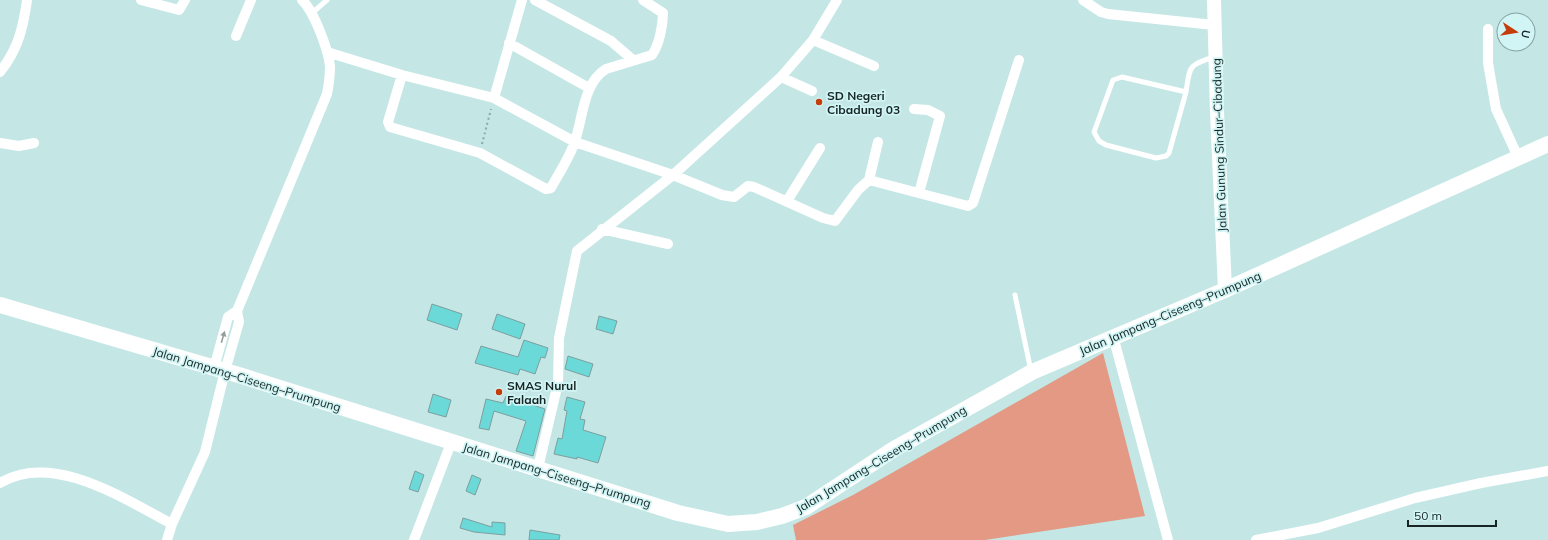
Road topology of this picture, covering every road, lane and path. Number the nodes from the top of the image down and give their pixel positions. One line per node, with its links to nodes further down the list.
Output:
1 (27, 0): 25 (street)
2 (141, 0): 3 (street)
3 (185, 0)
4 (251, 0): 17 (street)
5 (302, 0): 14 (street)
6 (320, 0): 14 (lane)
7 (327, 0): 14 (lane)
8 (522, 0): 19 (street)
9 (535, 0): 22 (street)
10 (643, 0): 22 (street)
11 (837, 0): 18 (street)
12 (1083, 0): 15 (street)
13 (1214, 0): 15 (street, Jalan Gunung Sindur–Cibadung)
14 (315, 10): 20 (street)
15 (1214, 25): 21 (street, Jalan Gunung Sindur–Cibadung)
16 (1488, 29): 40 (street)
17 (236, 36)
18 (812, 40): 24 (street); 27 (street)
19 (509, 43): 28 (street); 31 (street)
20 (327, 52): 26 (street); 51 (street)
21 (1215, 57): 30 (lane); 47 (street, Jalan Gunung Sindur–Cibadung)
22 (633, 60): 28 (street)
23 (1019, 60): 43 (street)
24 (874, 66)
25 (0, 72)
26 (402, 75): 31 (street); 39 (street)
27 (781, 77): 29 (street); 41 (street)
28 (589, 88): 34 (street)
29 (812, 91)
30 (1186, 92): 30 (lane)
31 (494, 98): 34 (street); 39 (path)
32 (914, 109): 43 (street)
33 (0, 142): 36 (street)
34 (575, 142): 39 (street); 41 (street)
35 (878, 142): 42 (street)
36 (34, 143)
37 (1548, 144): 40 (main road, Jalan Jampang–Ciseeng–Prumpung)
38 (820, 148): 44 (street)
39 (480, 153)
40 (1518, 157): 47 (main road, Jalan Jampang–Ciseeng–Prumpung)
41 (673, 174): 44 (street); 45 (street)
42 (869, 180): 43 (street); 44 (street)
43 (920, 193)
44 (787, 201)
45 (602, 229): 46 (street); 54 (street)
46 (668, 244)
47 (1225, 290): 50 (main road, Jalan Jampang–Ciseeng–Prumpung)
48 (1015, 295): 52 (lane)
49 (0, 305): 51 (main road, Jalan Jampang–Ciseeng–Prumpung)
50 (1113, 336): 52 (main road, Jalan Jampang–Ciseeng–Prumpung); 61 (street)
51 (219, 369): 53 (main road, Jalan Jampang–Ciseeng–Prumpung); 58 (street)
52 (1032, 372): 54 (main road, Jalan Jampang–Ciseeng–Prumpung)
53 (451, 443): 54 (main road, Jalan Jampang–Ciseeng–Prumpung); 60 (street)
54 (538, 468)
55 (1548, 471): 62 (street)
56 (0, 483): 57 (street); 58 (street)
57 (0, 489)
58 (172, 524): 59 (street)
59 (166, 540)
60 (414, 540)
61 (1168, 540)
62 (1256, 540)

